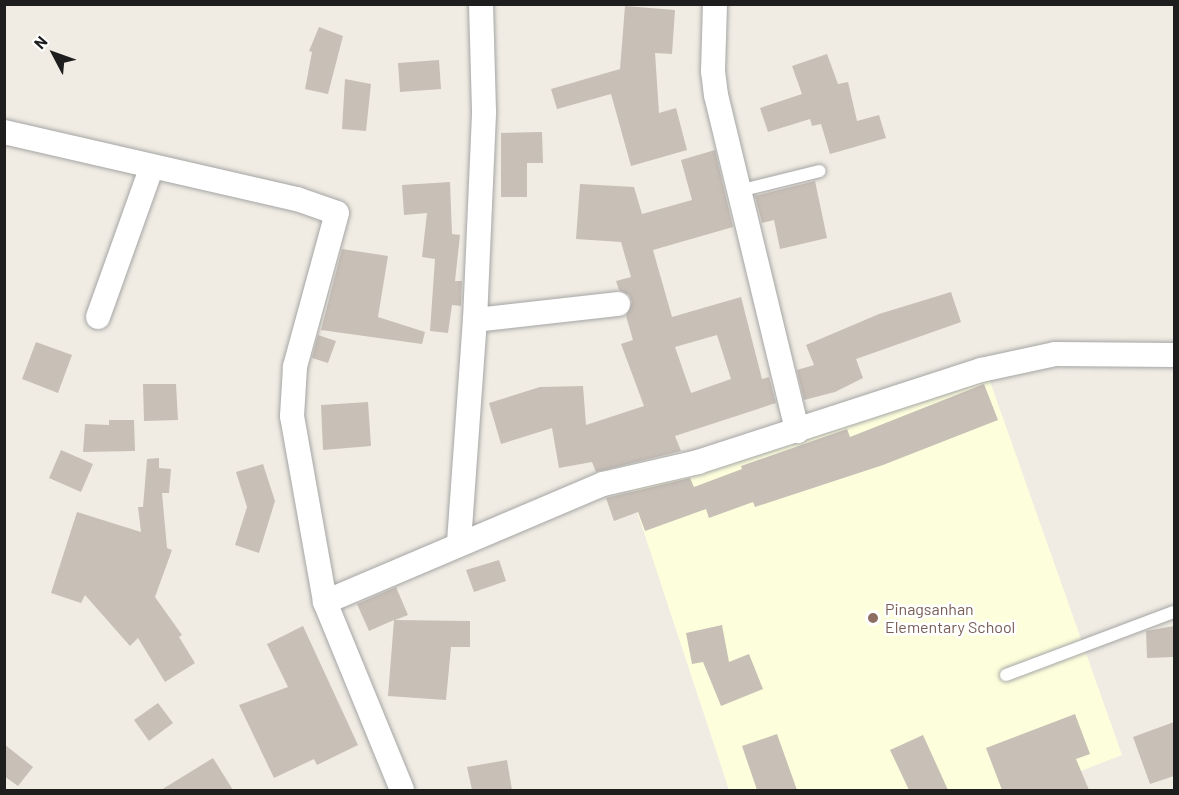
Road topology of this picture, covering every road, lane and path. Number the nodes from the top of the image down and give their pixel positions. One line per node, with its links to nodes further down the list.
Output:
1 (481, 4): 9 (street)
2 (715, 4): 6 (street)
3 (4, 132): 4 (street)
4 (152, 166): 8 (street); 13 (street)
5 (820, 171): 6 (lane)
6 (739, 191): 11 (street)
7 (618, 303): 9 (street)
8 (98, 317)
9 (475, 320): 12 (street)
10 (1174, 355): 11 (street)
11 (797, 431): 12 (street)
12 (459, 542): 13 (street)
13 (325, 602): 16 (street)
14 (1174, 612): 15 (lane)
15 (1006, 675)
16 (402, 790)

